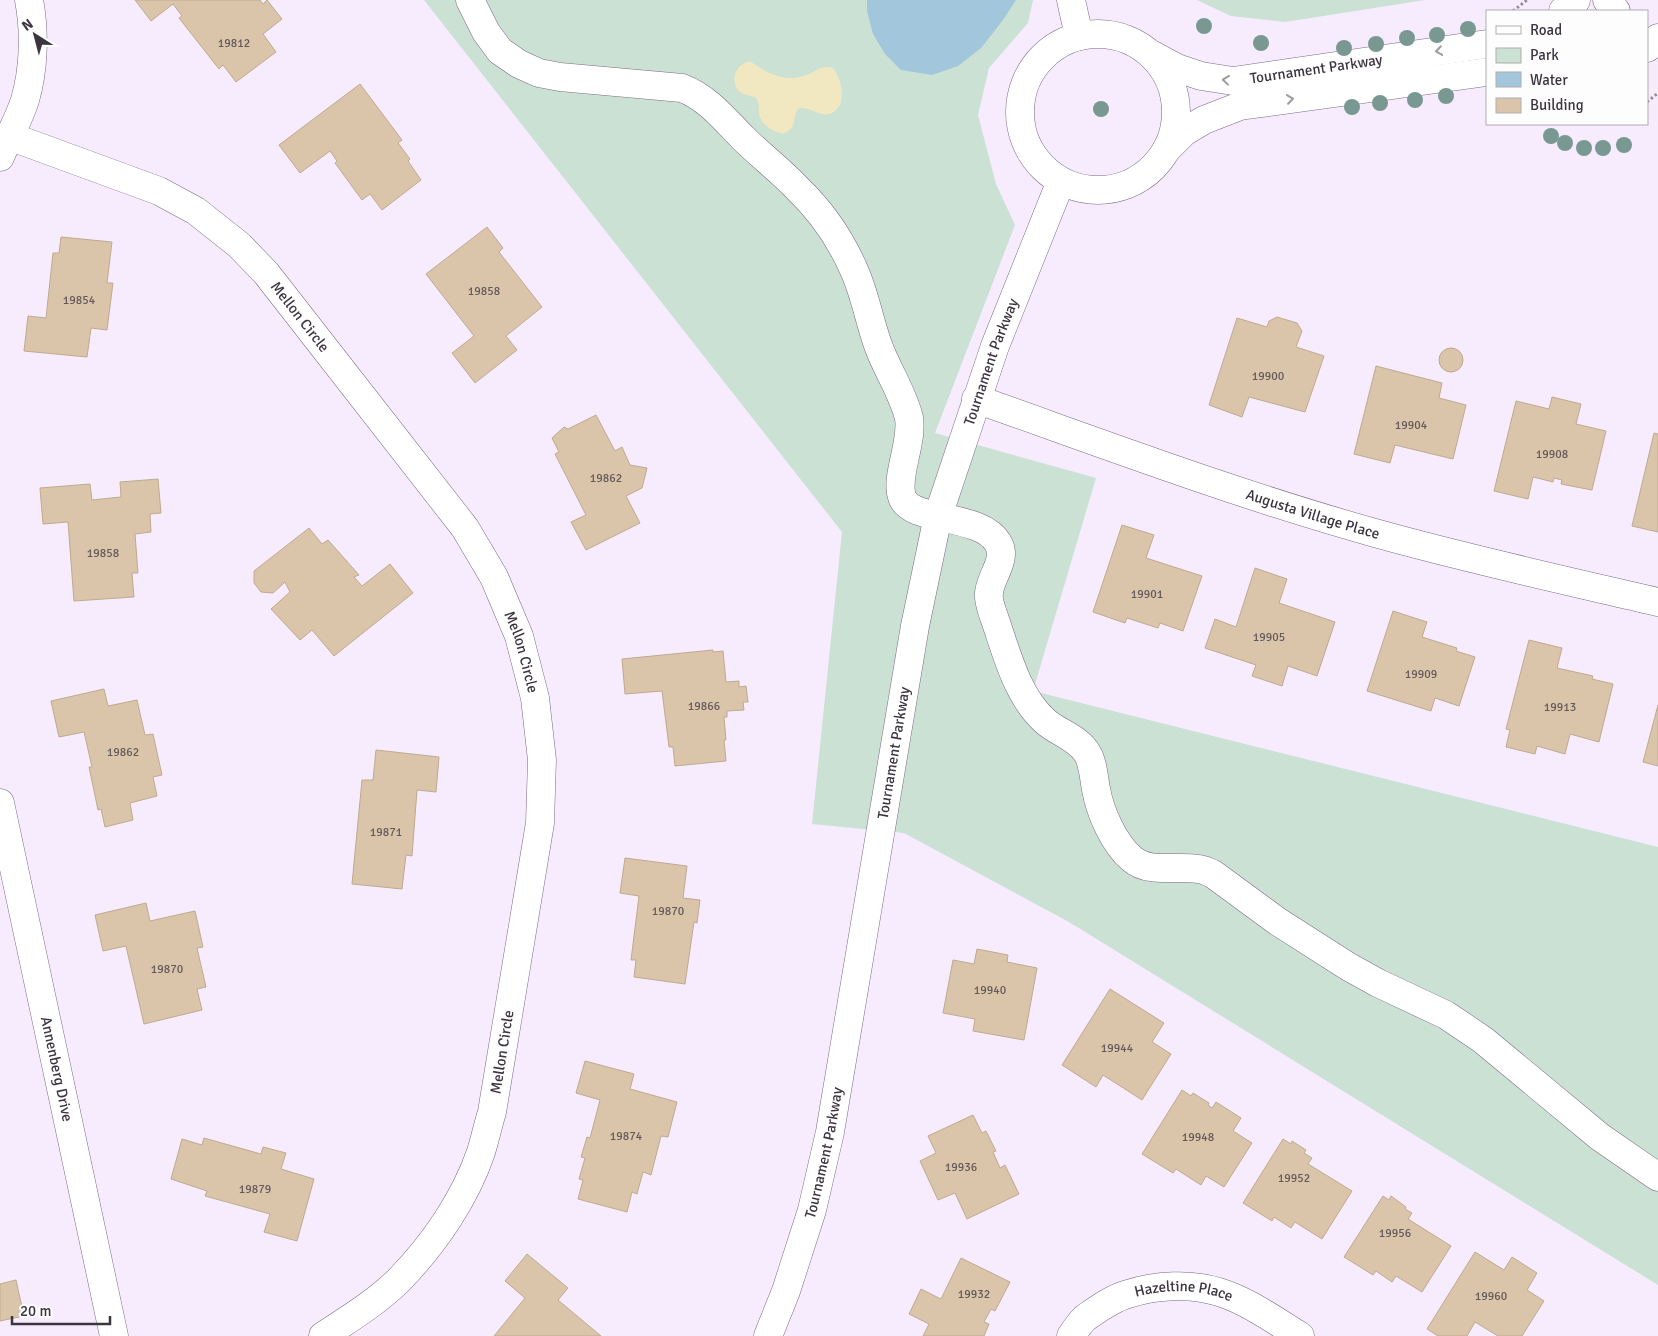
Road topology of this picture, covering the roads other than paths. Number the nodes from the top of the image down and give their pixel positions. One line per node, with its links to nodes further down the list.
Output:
1 (29, 0): 14 (street)
2 (470, 0): 18 (street)
3 (1071, 0): 8 (street)
4 (1576, 0): 6 (street)
5 (1607, 0): 7 (street)
6 (1564, 10)
7 (1615, 10)
8 (1079, 36): 12 (street, Tournament Parkway); 16 (street, Tournament Parkway)
9 (1658, 38): 11 (street)
10 (1486, 44): 12 (street, Tournament Parkway, one-way to 12)
11 (1648, 47)
12 (1150, 53): 15 (street, Tournament Parkway)
13 (1486, 72): 15 (street, Tournament Parkway, one-way to 13)
14 (4, 147): 23 (street, Mellon Circle)
15 (1167, 149): 16 (street, Tournament Parkway)
16 (1061, 181): 17 (street, Tournament Parkway)
17 (976, 399): 18 (street, Tournament Parkway); 19 (street, Augusta Village Place)
18 (938, 516): 21 (street); 24 (street, Tournament Parkway)
19 (1658, 602)
20 (0, 803): 22 (street, Annenberg Drive)
21 (1658, 1177)
22 (114, 1336)
23 (323, 1336)
24 (768, 1336)
25 (1071, 1336): 26 (street, Hazeltine Place)
26 (1300, 1336)

